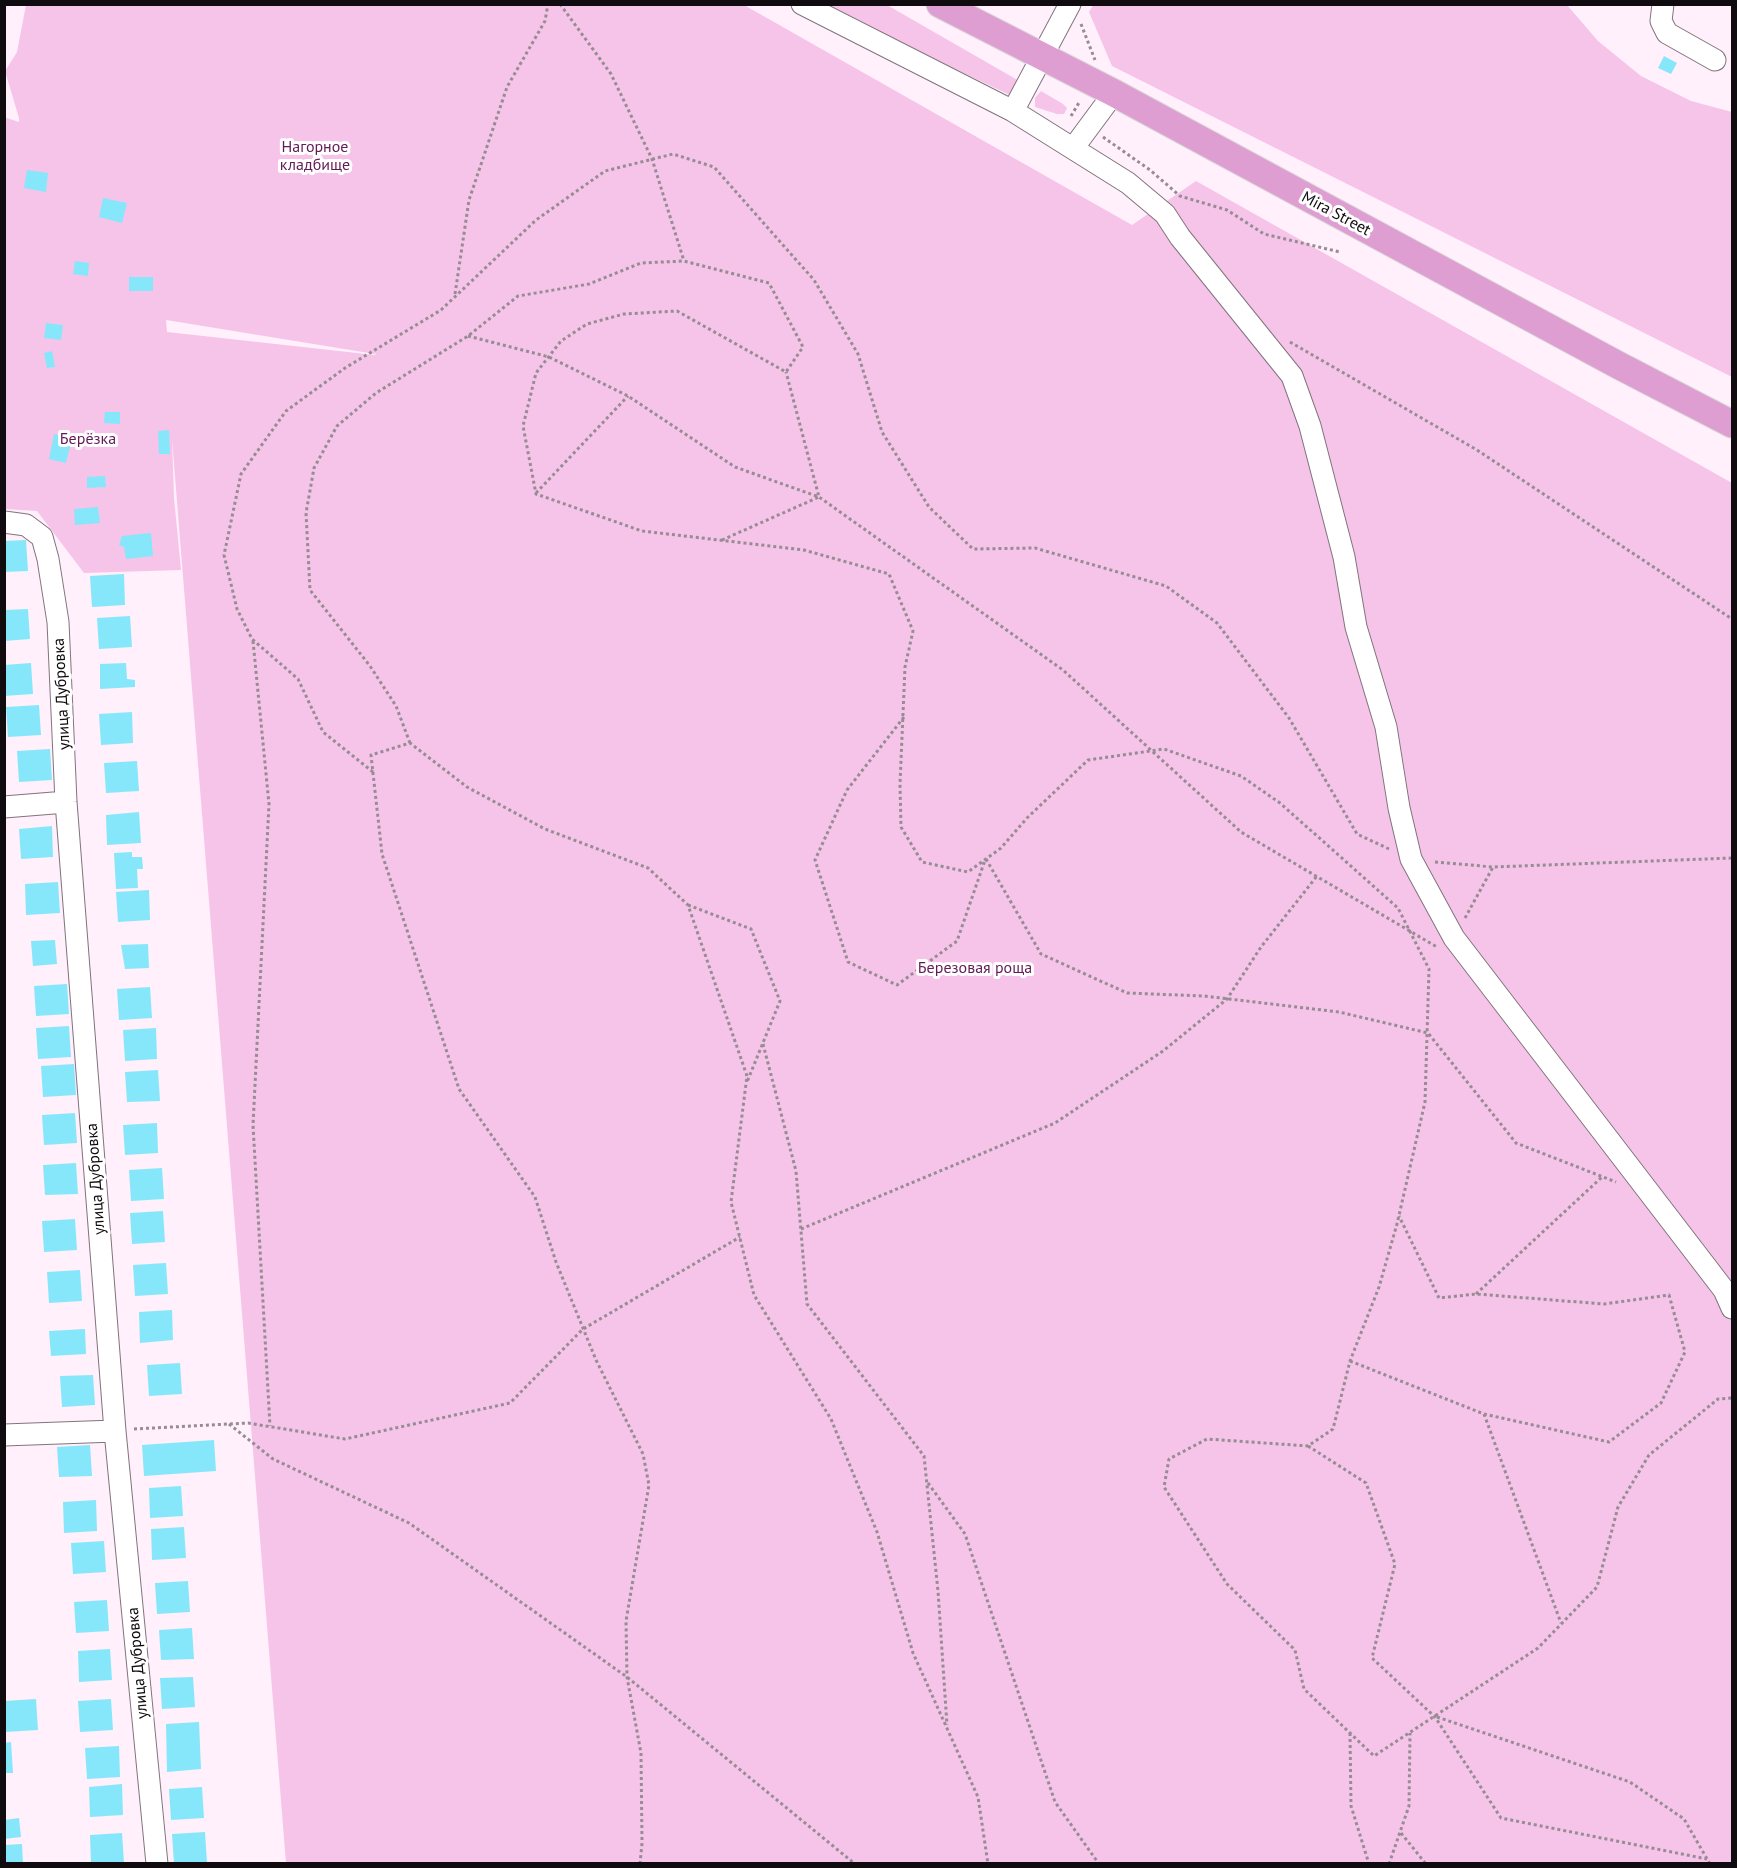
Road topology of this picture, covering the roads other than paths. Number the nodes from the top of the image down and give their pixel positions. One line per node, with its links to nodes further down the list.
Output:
1 (802, 4): 8 (street)
2 (940, 4): 5 (main road, Mira Street)
3 (1070, 4): 5 (street)
4 (1663, 4): 6 (street)
5 (1042, 57): 7 (main road, Mira Street); 8 (street)
6 (1716, 60)
7 (1114, 93): 9 (street); 10 (main road, Mira Street)
8 (1013, 111): 9 (street)
9 (1074, 147): 14 (street)
10 (1732, 424)
11 (4, 522): 12 (street, улица Дубровка)
12 (66, 802): 13 (street); 15 (street, улица Дубровка)
13 (4, 807)
14 (1732, 1308)
15 (115, 1431): 16 (street); 17 (street, улица Дубровка)
16 (4, 1435)
17 (157, 1863)

